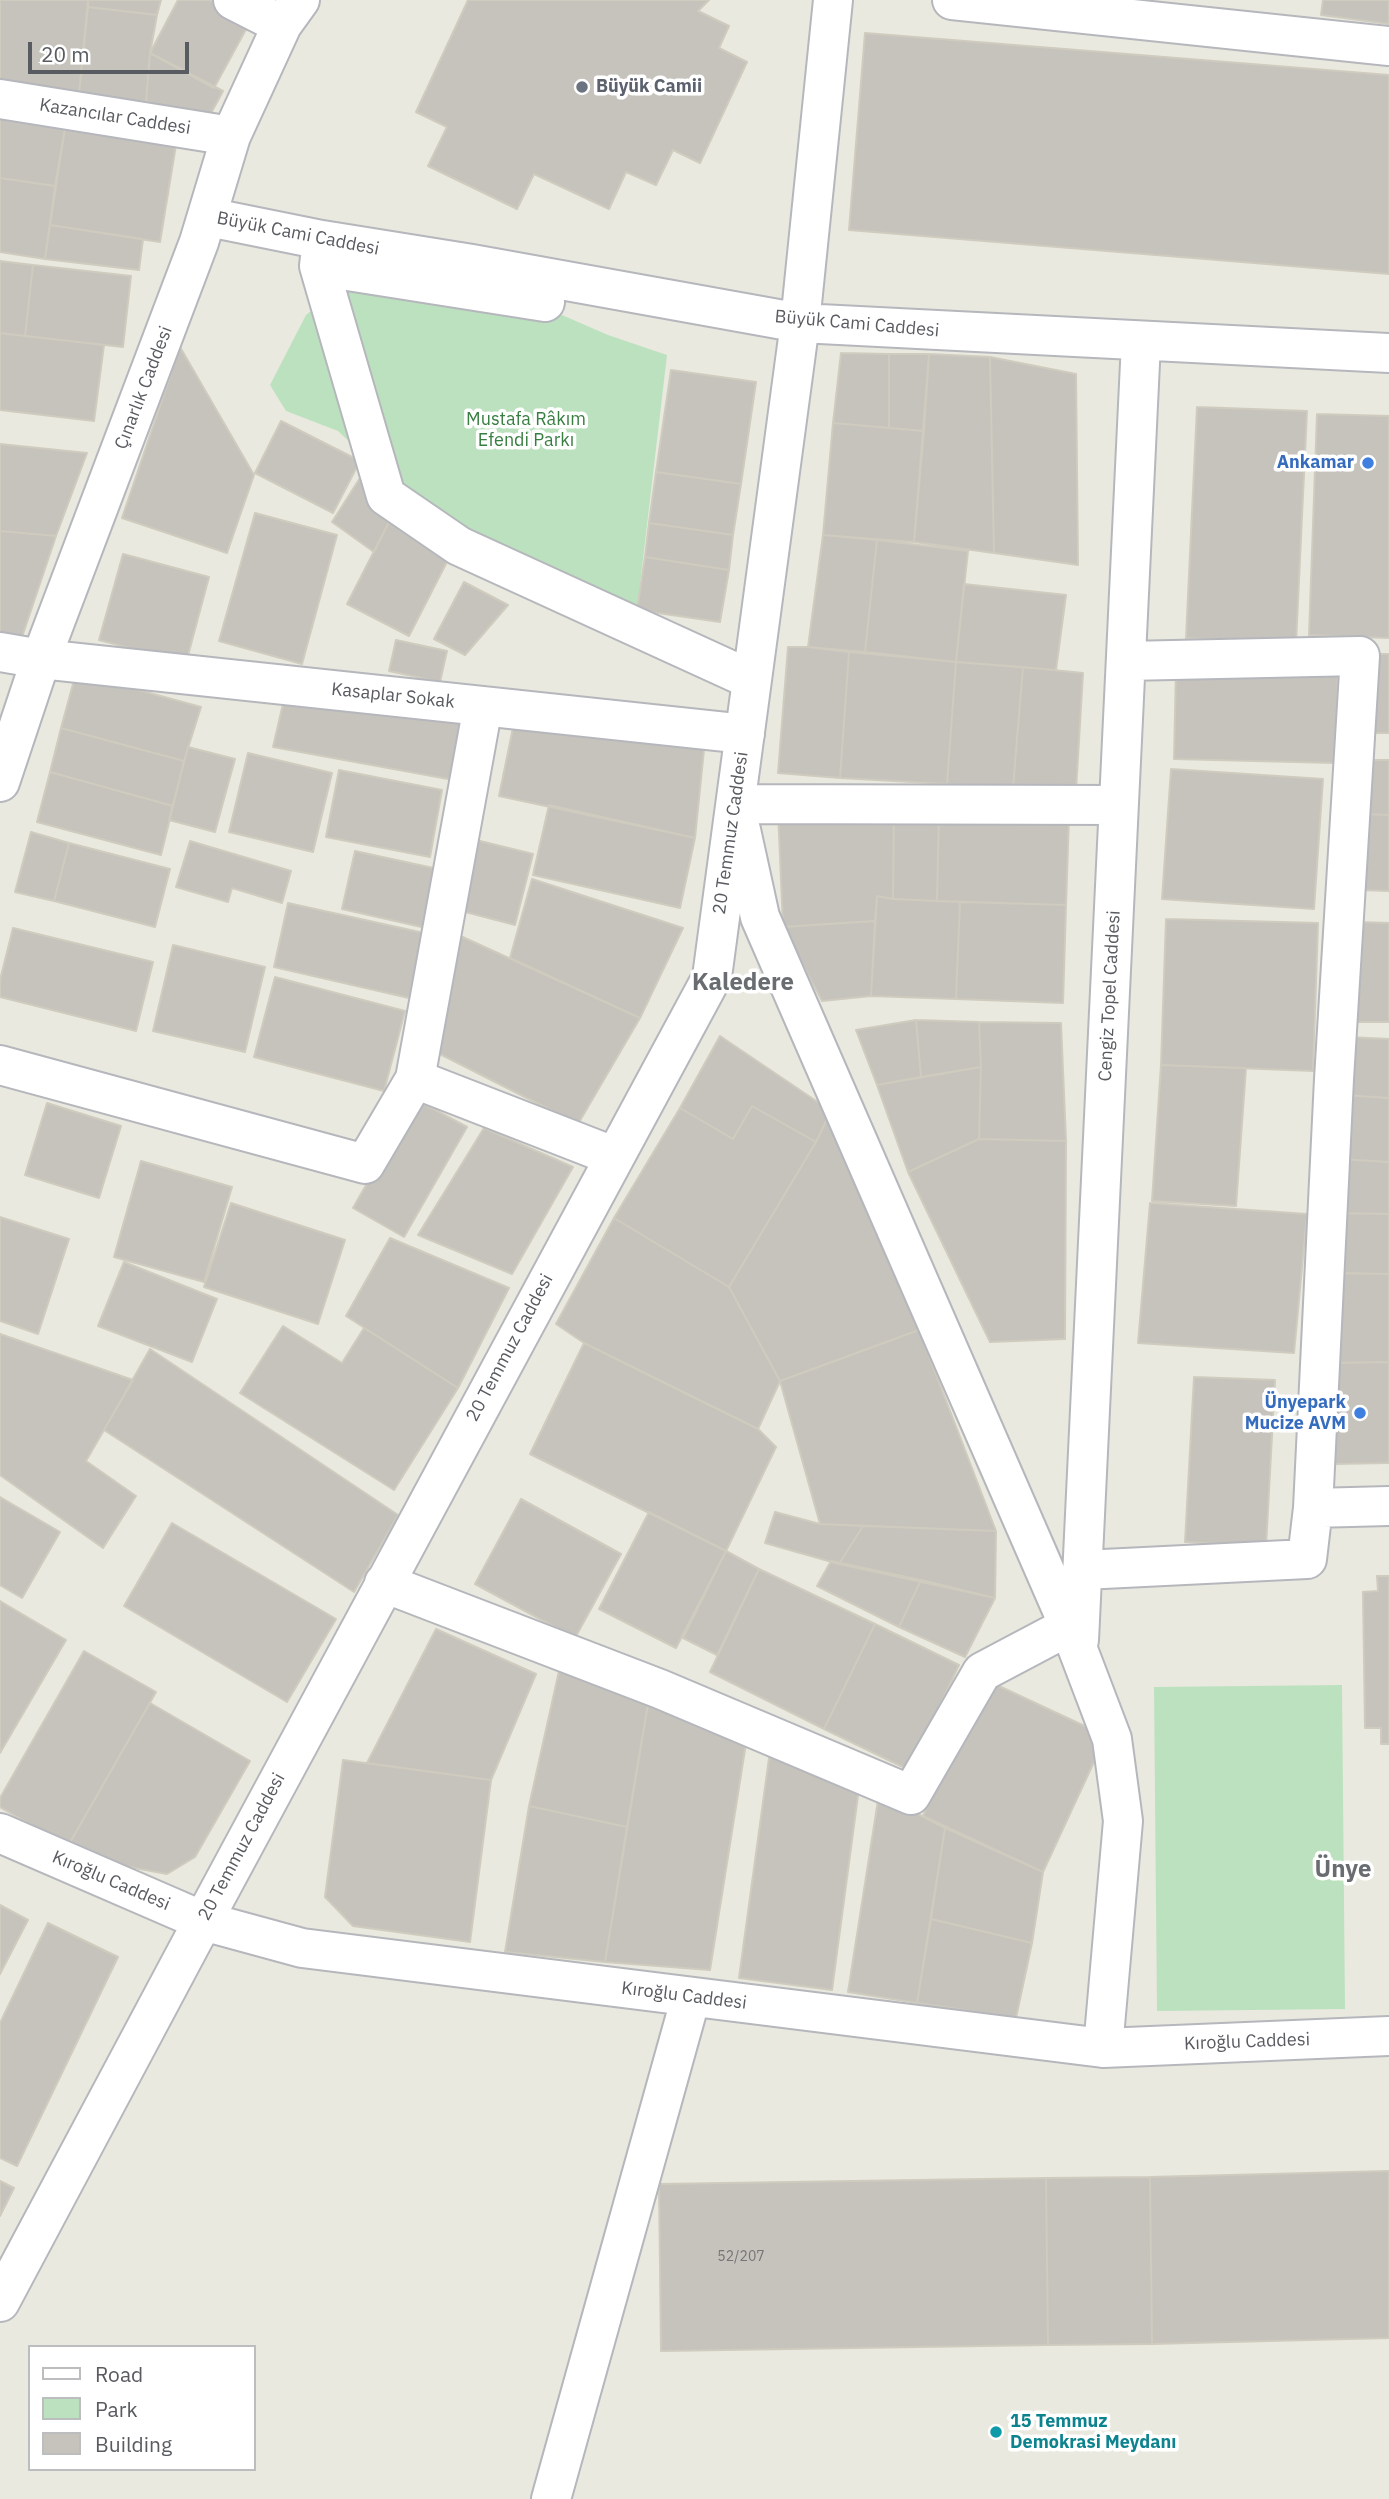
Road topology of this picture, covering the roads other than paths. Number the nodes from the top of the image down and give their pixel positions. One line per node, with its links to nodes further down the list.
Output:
1 (233, 0): 4 (street)
2 (833, 0): 10 (street, 20 Temmuz Caddesi)
3 (952, 0): 5 (street)
4 (291, 13): 7 (street, Çınarlık Caddesi)
5 (1389, 46)
6 (0, 99): 7 (street, Kazancılar Caddesi)
7 (231, 136): 8 (street, Çınarlık Caddesi)
8 (203, 230): 9 (street, Büyük Cami Caddesi); 14 (street, Çınarlık Caddesi)
9 (321, 253): 10 (street, Büyük Cami Caddesi); 16 (street)
10 (799, 330): 11 (street, Büyük Cami Caddesi); 16 (street, 20 Temmuz Caddesi)
11 (1141, 342): 12 (street, Büyük Cami Caddesi); 15 (street, Cengiz Topel Caddesi)
12 (1389, 353)
13 (0, 652): 14 (street, Kasaplar Sokak)
14 (41, 659): 17 (street, Kasaplar Sokak); 19 (street, Çınarlık Caddesi)
15 (1126, 661): 21 (street, Cengiz Topel Caddesi); 26 (street)
16 (752, 680): 18 (street, 20 Temmuz Caddesi)
17 (483, 706): 18 (street, Kasaplar Sokak); 23 (street)
18 (745, 734): 20 (street, 20 Temmuz Caddesi)
19 (0, 782)
20 (736, 804): 21 (street); 24 (street, 20 Temmuz Caddesi); 29 (street)
21 (1119, 804): 27 (street, Cengiz Topel Caddesi)
22 (0, 1065): 23 (street)
23 (415, 1079): 24 (street)
24 (613, 1156): 28 (street, 20 Temmuz Caddesi)
25 (1389, 1506): 26 (street)
26 (1313, 1508): 27 (street)
27 (1083, 1570): 29 (street, Cengiz Topel Caddesi)
28 (384, 1583): 29 (street); 31 (street, 20 Temmuz Caddesi)
29 (1074, 1638): 34 (street)
30 (0, 1833): 31 (street, Kıroğlu Caddesi)
31 (203, 1921): 32 (street, Kıroğlu Caddesi); 35 (street, 20 Temmuz Caddesi)
32 (691, 1997): 34 (street, Kıroğlu Caddesi); 36 (street)
33 (1389, 2036): 34 (street, Kıroğlu Caddesi)
34 (1103, 2048)
35 (0, 2302)
36 (551, 2499)

